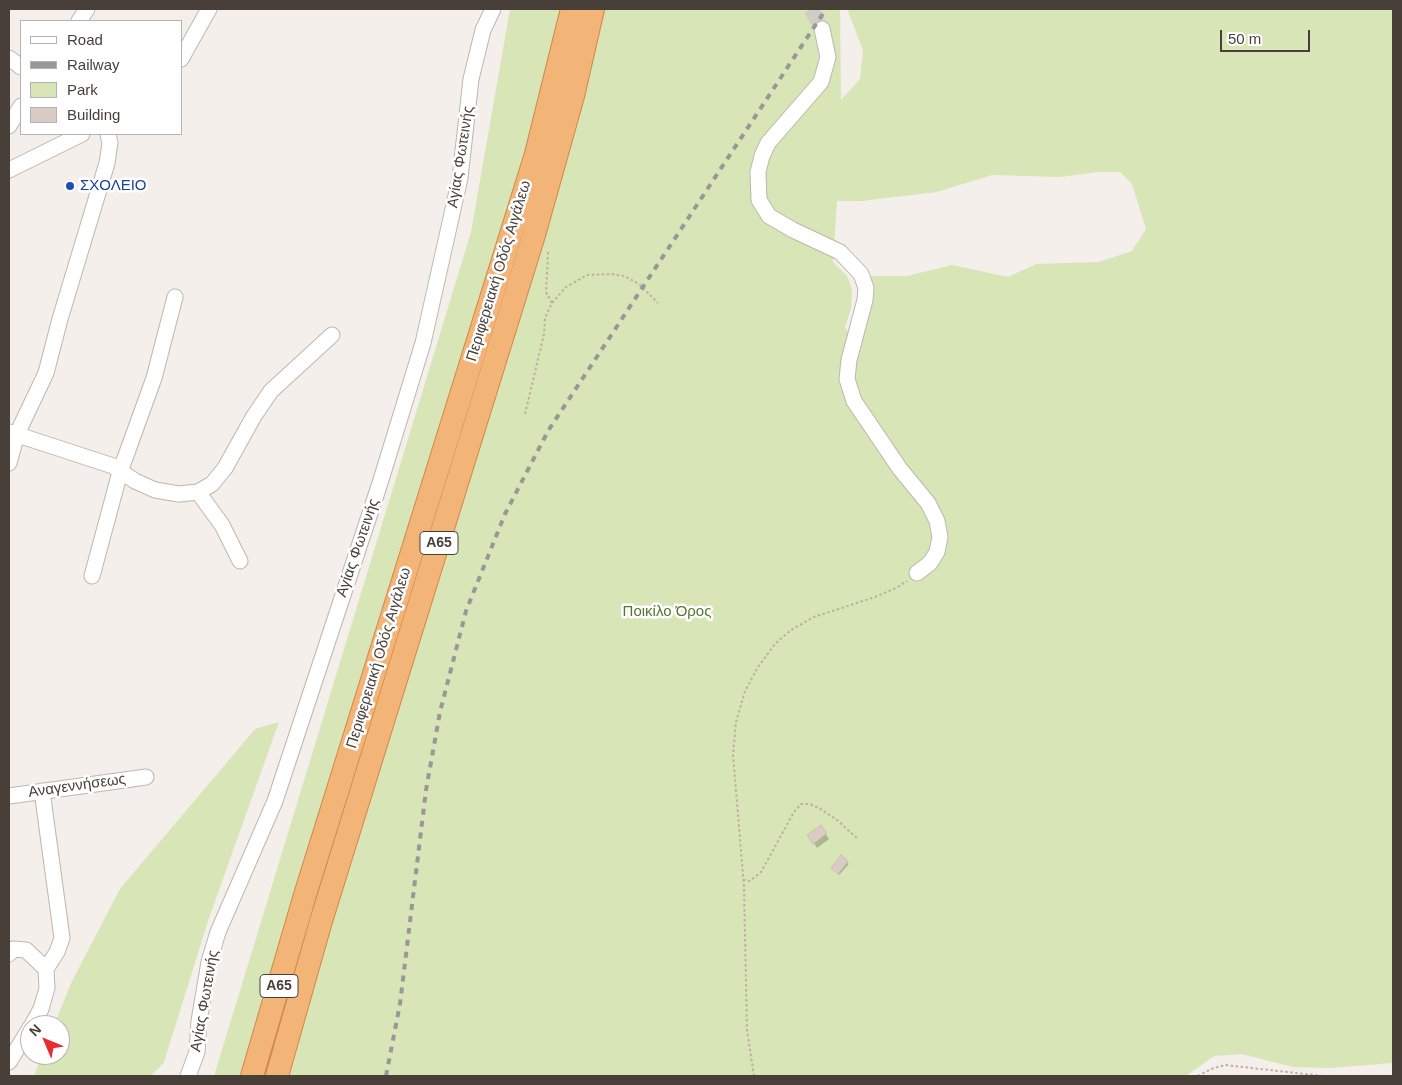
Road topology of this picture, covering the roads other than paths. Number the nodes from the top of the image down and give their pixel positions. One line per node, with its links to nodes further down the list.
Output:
1 (87, 9): 6 (street)
2 (209, 9): 8 (street)
3 (493, 9): 33 (street, Αγίας Φωτεινής)
4 (572, 9): 34 (highway, Περιφερειακή Οδός Αιγάλεω / Α65)
5 (593, 9): 35 (highway, Περιφερειακή Οδός Αιγάλεω / Α65)
6 (80, 20)
7 (822, 29): 23 (street)
8 (182, 57)
9 (9, 58): 10 (street)
10 (20, 66)
11 (20, 108): 12 (street)
12 (9, 126)
13 (80, 135): 15 (street)
14 (108, 135): 18 (street)
15 (9, 170)
16 (175, 297): 20 (street)
17 (332, 335): 21 (street)
18 (13, 433): 19 (street); 20 (street)
19 (9, 463)
20 (120, 472): 21 (street); 24 (street)
21 (198, 492): 22 (street)
22 (240, 561)
23 (916, 573)
24 (92, 576)
25 (146, 777): 26 (street, Αναγεννήσεως)
26 (42, 791): 27 (street, Αναγεννήσεως); 29 (street)
27 (9, 796)
28 (9, 954): 29 (street)
29 (46, 969): 30 (street)
30 (38, 1015)
31 (20, 1044): 32 (street)
32 (9, 1062)
33 (188, 1076)
34 (252, 1076)
35 (277, 1076)

